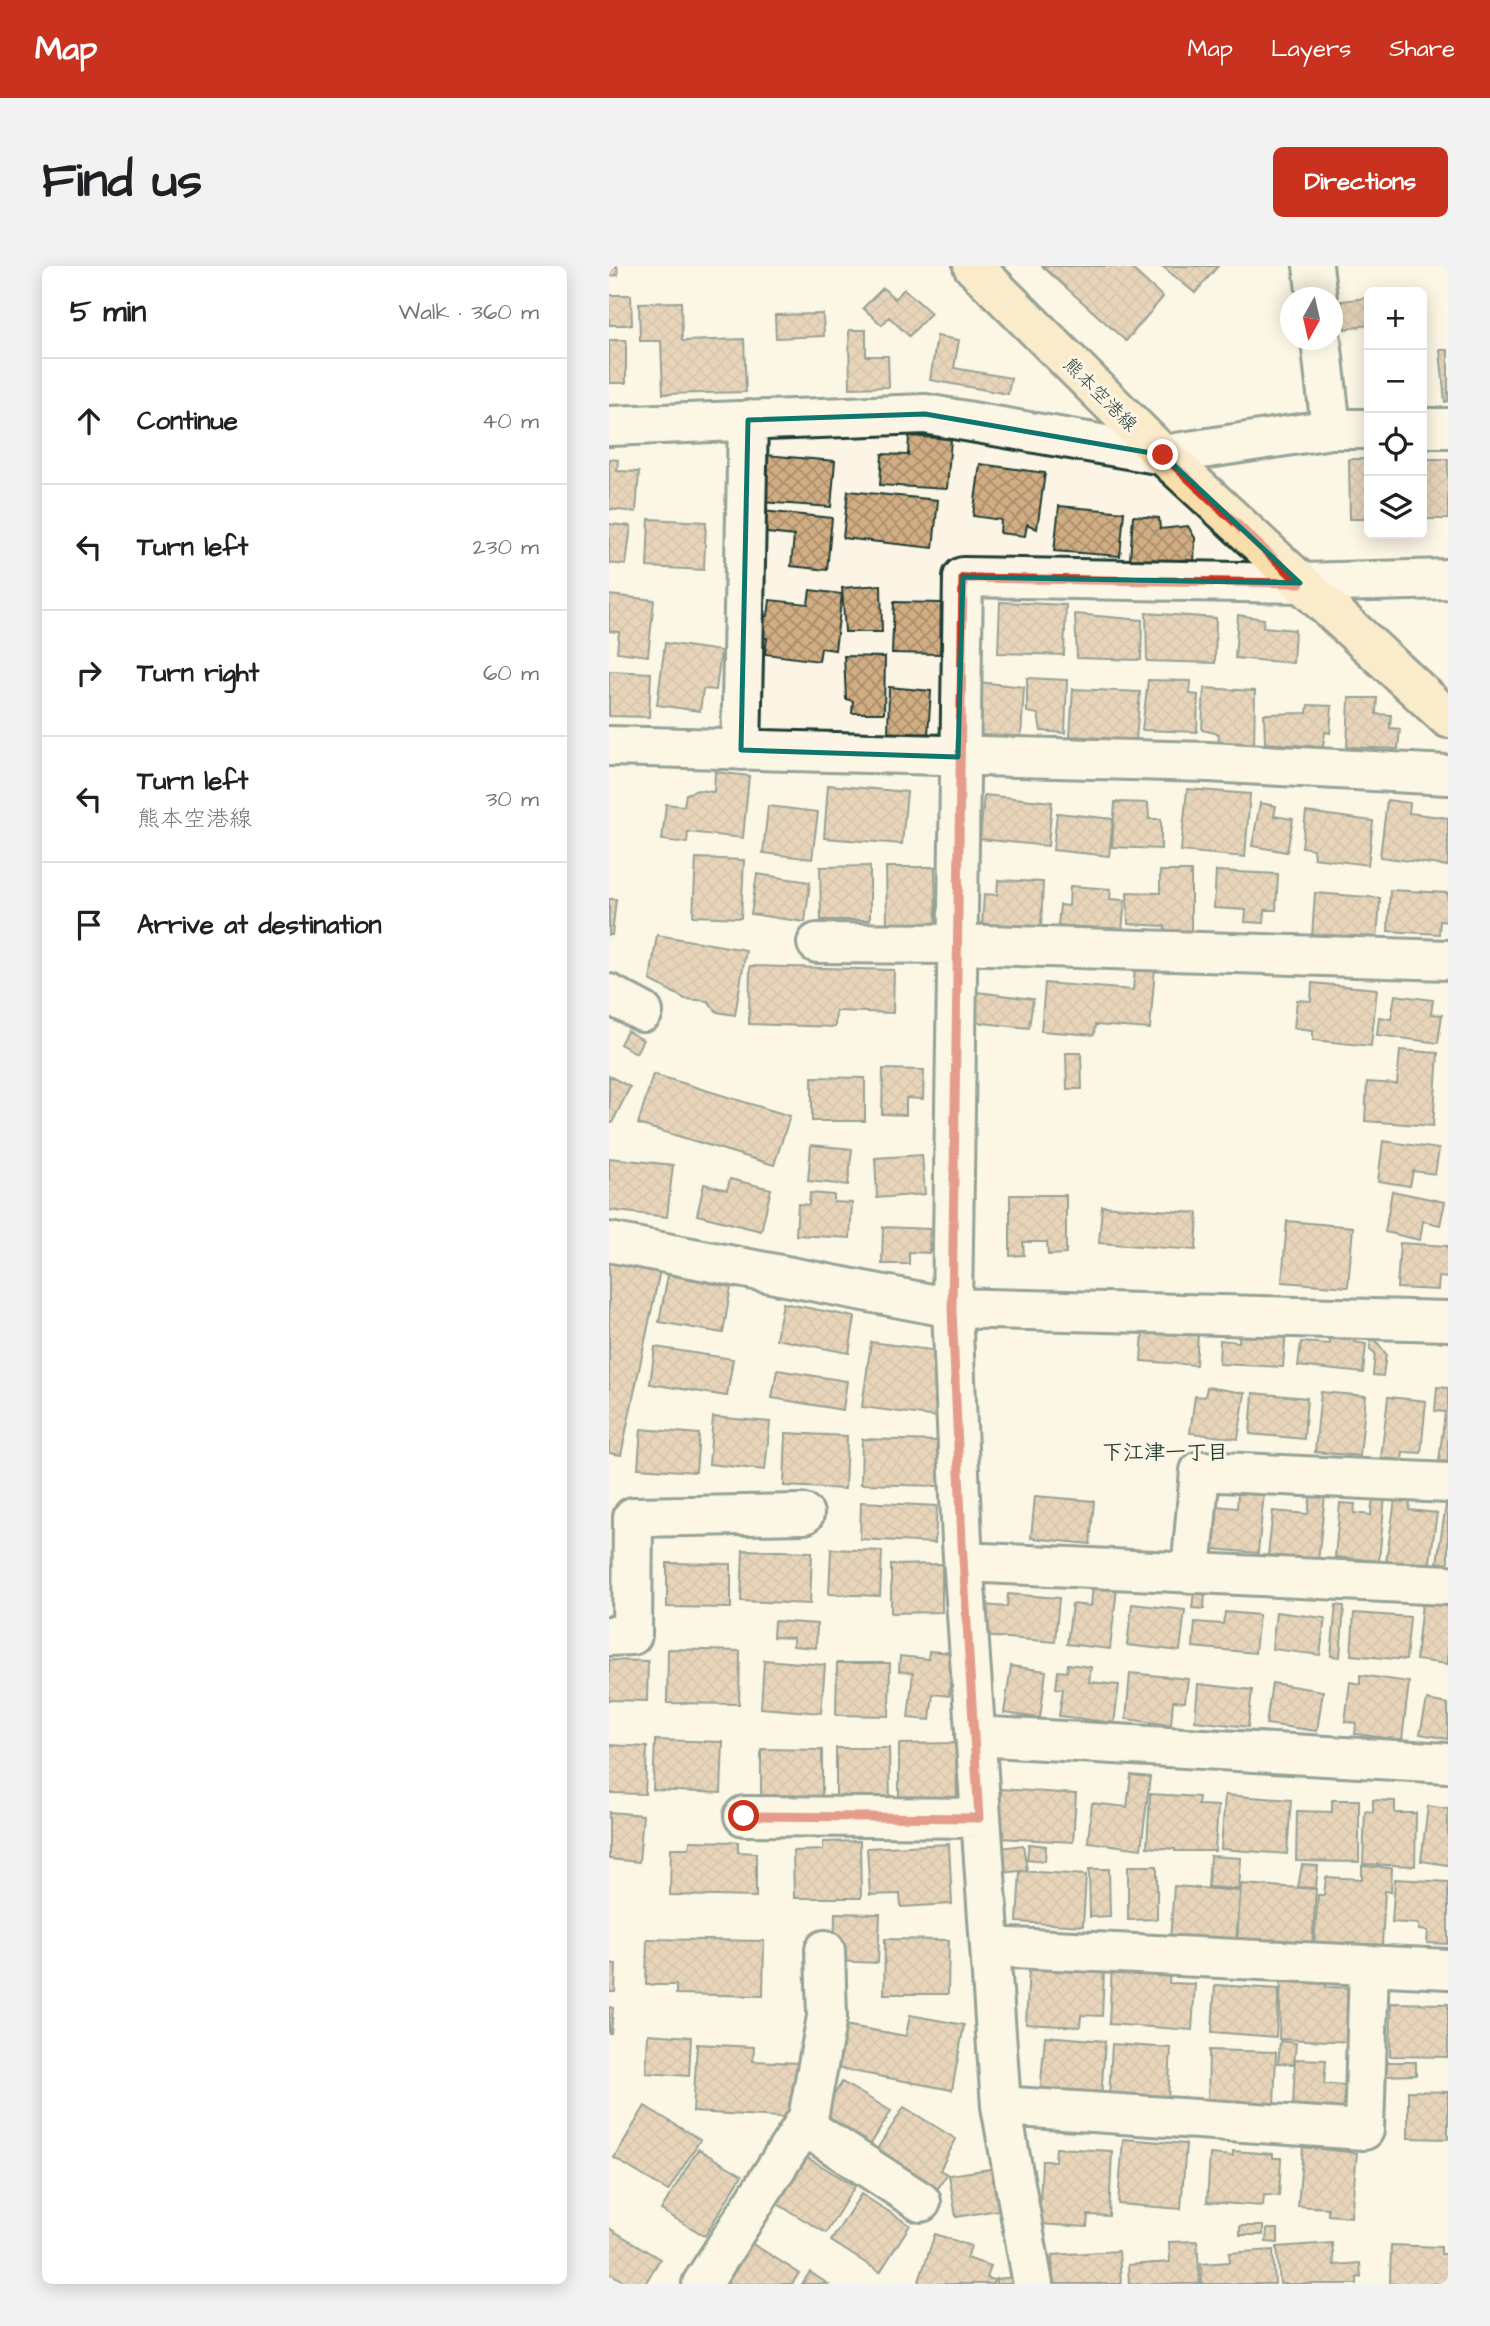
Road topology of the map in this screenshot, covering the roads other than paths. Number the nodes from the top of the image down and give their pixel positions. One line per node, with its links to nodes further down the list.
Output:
1 (973, 266): 11 (main road, 熊本空港線)
2 (1313, 266): 3 (street)
3 (1316, 287)
4 (1322, 350): 9 (street)
5 (748, 420): 6 (street); 11 (street); 16 (street)
6 (609, 426)
7 (1427, 428): 8 (street)
8 (1448, 428)
9 (1331, 429): 10 (street); 11 (street)
10 (1364, 429)
11 (1163, 455): 13 (main road, 熊本空港線)
12 (1448, 579): 13 (street)
13 (1300, 583): 14 (main road, 熊本空港線); 17 (street)
14 (1448, 718)
15 (609, 746): 16 (street)
16 (741, 750): 17 (street)
17 (958, 757): 18 (street); 20 (street)
18 (1448, 775)
19 (817, 943): 20 (street)
20 (956, 944): 21 (street); 25 (street)
21 (1448, 960)
22 (609, 994): 23 (street)
23 (643, 1012)
24 (609, 1242): 25 (street)
25 (952, 1308): 26 (street); 29 (street)
26 (1448, 1321)
27 (1448, 1483): 30 (street)
28 (804, 1514): 32 (street)
29 (964, 1563): 30 (street); 33 (street)
30 (1191, 1573): 31 (street)
31 (1448, 1585)
32 (609, 1636)
33 (975, 1736): 34 (street); 36 (street)
34 (1448, 1763)
35 (744, 1816): 36 (street)
36 (979, 1818): 37 (street)
37 (991, 1947): 39 (street); 41 (street)
38 (825, 1950): 42 (street)
39 (1369, 1966): 40 (street); 41 (street)
40 (1448, 1969)
41 (1001, 2106): 45 (street)
42 (803, 2125): 43 (street); 44 (street)
43 (921, 2202)
44 (702, 2284)
45 (1033, 2284)

